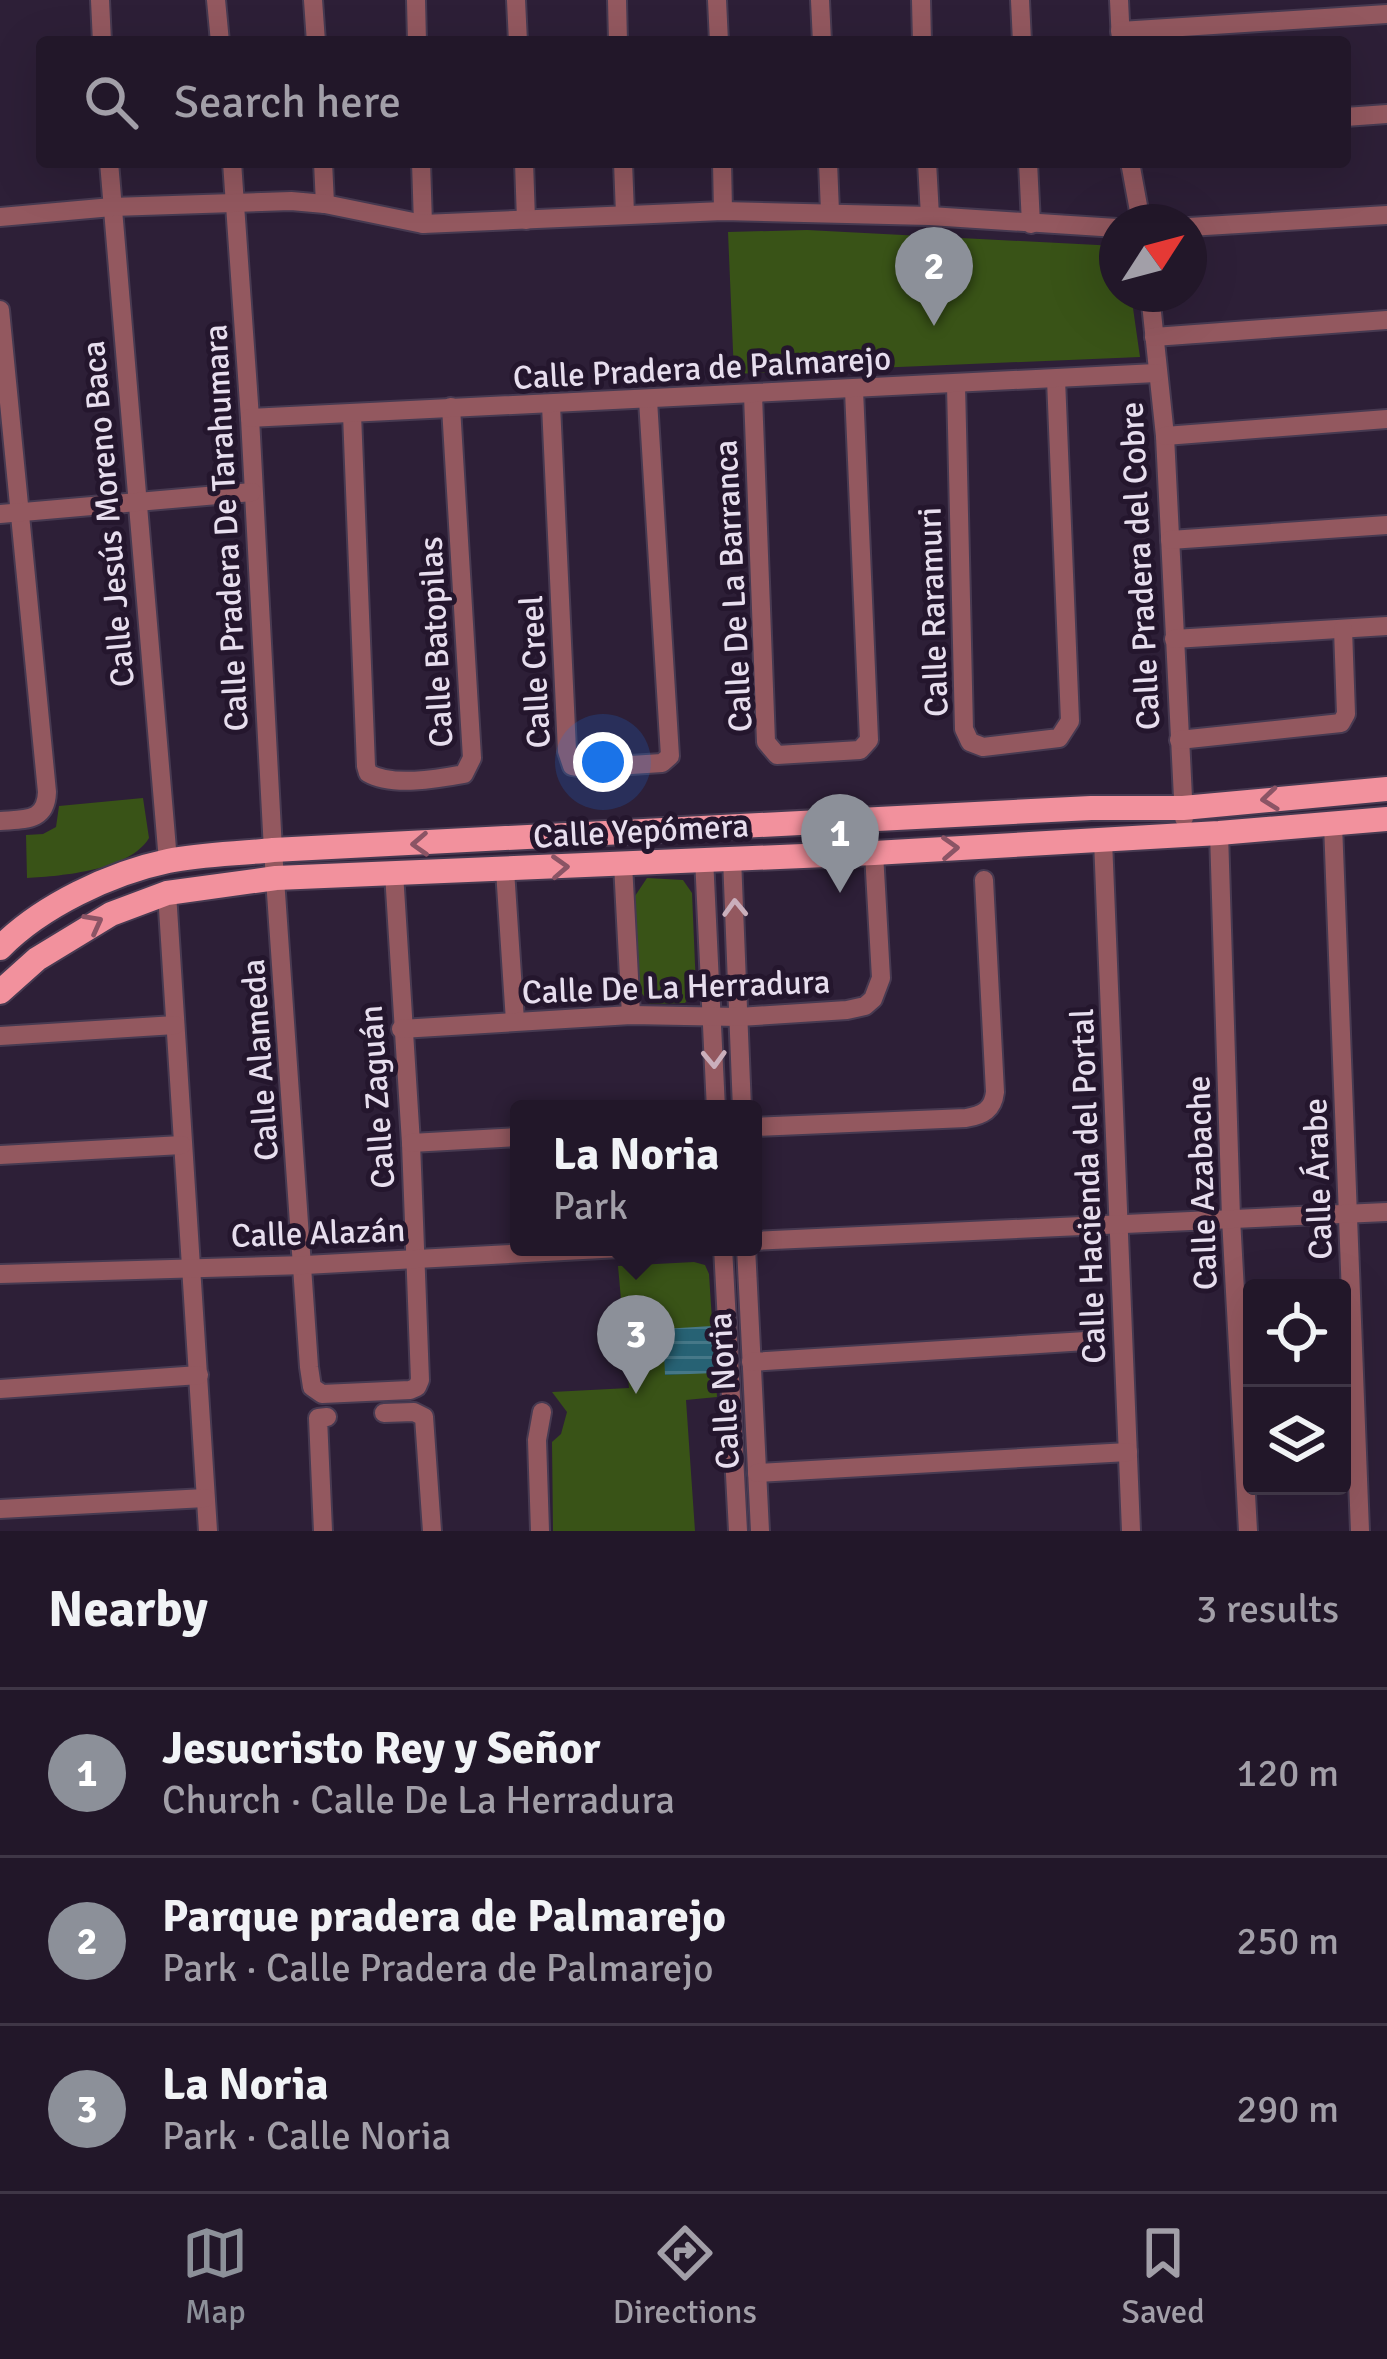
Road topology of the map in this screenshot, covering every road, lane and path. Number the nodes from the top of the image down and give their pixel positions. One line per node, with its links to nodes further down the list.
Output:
1 (100, 0): 13 (street)
2 (216, 0): 14 (street)
3 (313, 0): 15 (street)
4 (416, 0): 16 (street)
5 (516, 0): 17 (street)
6 (616, 0): 18 (street)
7 (717, 0): 19 (street)
8 (820, 0): 20 (street)
9 (920, 0): 21 (street)
10 (1020, 0): 22 (street)
11 (1119, 0): 23 (street)
12 (1387, 14): 24 (street)
13 (102, 36)
14 (219, 36)
15 (316, 36)
16 (417, 36)
17 (518, 36)
18 (618, 36)
19 (718, 36)
20 (822, 36)
21 (922, 36)
22 (1022, 36)
23 (1120, 36)
24 (1132, 36)
25 (1387, 114): 26 (street)
26 (1351, 117)
27 (109, 168): 41 (street, Calle Jesús Moreno Baca)
28 (233, 168): 38 (street, Calle Pradera De Tarahumara)
29 (322, 168): 39 (street)
30 (421, 168): 49 (street)
31 (524, 168): 48 (street)
32 (623, 168): 44 (street)
33 (722, 168): 42 (street)
34 (828, 168): 43 (street)
35 (928, 168): 47 (street)
36 (1028, 168): 50 (street)
37 (1131, 168): 40 (street)
38 (236, 203): 39 (street); 41 (street); 66 (street, Calle Pradera De Tarahumara)
39 (325, 204): 49 (street)
40 (1138, 204)
41 (112, 207): 46 (street); 70 (street, Calle Jesús Moreno Baca)
42 (723, 211): 43 (street); 44 (street)
43 (830, 212): 47 (street)
44 (625, 214): 48 (street)
45 (1387, 215): 51 (street)
46 (0, 217)
47 (930, 217): 50 (street)
48 (526, 220): 49 (street)
49 (423, 224)
50 (1031, 224): 52 (street)
51 (1207, 226)
52 (1099, 227)
53 (0, 310): 71 (street)
54 (1152, 312): 56 (street, Calle Pradera del Cobre)
55 (1387, 320): 56 (street)
56 (1154, 337): 57 (street, Calle Pradera del Cobre)
57 (1156, 374): 58 (street, Calle Pradera de Palmarejo); 68 (street, Calle Pradera del Cobre)
58 (1056, 379): 59 (street, Calle Pradera de Palmarejo); 59 (street, Calle Raramuri)
59 (956, 385): 60 (street, Calle Pradera de Palmarejo)
60 (854, 390): 61 (street, Calle Pradera de Palmarejo); 61 (street, Calle De La Barranca)
61 (753, 395): 62 (street, Calle Pradera de Palmarejo)
62 (648, 400): 63 (street, Calle Pradera de Palmarejo); 63 (street, Calle Creel)
63 (551, 405): 64 (street, Calle Pradera de Palmarejo)
64 (451, 407): 65 (street, Calle Pradera de Palmarejo); 65 (street, Calle Batopilas)
65 (352, 414): 66 (street, Calle Pradera de Palmarejo)
66 (250, 418): 69 (street, Calle Pradera De Tarahumara)
67 (1387, 419): 68 (street)
68 (1165, 436): 74 (street, Calle Pradera del Cobre)
69 (252, 492): 70 (street); 87 (street, Calle Pradera De Tarahumara)
70 (135, 502): 71 (street); 91 (street, Calle Jesús Moreno Baca)
71 (23, 512): 72 (street); 82 (street)
72 (0, 514)
73 (1387, 525): 74 (street)
74 (1170, 540): 77 (street, Calle Pradera del Cobre)
75 (1387, 626): 76 (street)
76 (1343, 629): 77 (street); 78 (street)
77 (1174, 639): 78 (street, Calle Pradera del Cobre)
78 (1180, 740): 80 (street, Calle Pradera del Cobre)
79 (1387, 789): 80 (main road, Calle Yepómera, one-way to 80)
80 (1183, 808): 85 (street, Calle Pradera del Cobre); 87 (main road, Calle Yepómera, one-way to 87)
81 (1387, 819): 83 (main road, Calle Yepómera)
82 (0, 821)
83 (1333, 824): 84 (main road, Calle Yepómera); 115 (street, Calle Árabe)
84 (1219, 833): 85 (main road, Calle Yepómera); 116 (street, Calle Azabache)
85 (1186, 835): 86 (main road, Calle Yepómera)
86 (1103, 839): 88 (main road, Calle Yepómera, one-way to 86); 117 (street, Calle Hacienda del Portal)
87 (272, 850): 91 (main road, Calle Yepómera); 95 (street, Calle Alameda)
88 (874, 853): 89 (main road, Calle Yepómera); 102 (street, Calle De La Herradura)
89 (732, 858): 90 (main road, Calle Yepómera); 102 (street, one-way to 89)
90 (704, 859): 92 (main road, Calle Yepómera); 101 (street)
91 (168, 861): 98 (main road, Calle Yepómera)
92 (623, 864): 93 (main road, Calle Yepómera, one-way to 92); 100 (street)
93 (505, 870): 94 (main road, Calle Yepómera); 103 (street)
94 (394, 873): 95 (main road, Calle Yepómera); 105 (street, Calle Zaguán)
95 (276, 878): 97 (main road, Calle Yepómera); 123 (street, Calle Alameda)
96 (984, 880): 109 (street)
97 (167, 893): 99 (main road, Calle Yepómera, one-way to 97); 104 (street)
98 (2, 944)
99 (0, 992)
100 (631, 1015): 101 (street, Calle De La Herradura); 103 (street, Calle De La Herradura)
101 (712, 1015): 102 (street, Calle De La Herradura); 107 (street, one-way to 107)
102 (739, 1017): 108 (street)
103 (515, 1021): 105 (street, Calle De La Herradura)
104 (176, 1025): 106 (street); 112 (street)
105 (401, 1028): 111 (street, Calle Zaguán)
106 (0, 1036)
107 (716, 1100)
108 (742, 1100)
109 (762, 1127)
110 (510, 1138): 111 (street)
111 (411, 1143): 122 (street, Calle Zaguán)
112 (182, 1145): 113 (street); 124 (street)
113 (0, 1155)
114 (1387, 1212): 115 (street)
115 (1348, 1214): 116 (street); 146 (street, Calle Árabe)
116 (1231, 1218): 117 (street); 145 (street, Calle Azabache)
117 (1117, 1222): 118 (street); 134 (street, Calle Hacienda del Portal)
118 (762, 1241)
119 (510, 1253): 122 (street, Calle Alazán)
120 (723, 1256): 142 (street, Calle Noria)
121 (746, 1256): 127 (street, Calle Noria)
122 (415, 1258): 123 (street, Calle Alazán); 129 (street, Calle Zaguán)
123 (304, 1265): 124 (street, Calle Alazán); 129 (street, Calle Alameda)
124 (191, 1266): 125 (street, Calle Alazán); 128 (street)
125 (0, 1274)
126 (1086, 1341): 127 (street)
127 (751, 1362): 135 (street, Calle Noria)
128 (199, 1376): 130 (street); 136 (street)
129 (417, 1387)
130 (0, 1389)
131 (542, 1412): 141 (street)
132 (384, 1413): 140 (street)
133 (323, 1417): 139 (street)
134 (1127, 1452): 135 (street); 144 (street, Calle Hacienda del Portal)
135 (757, 1473): 143 (street, Calle Noria)
136 (206, 1498): 137 (street); 138 (street)
137 (0, 1509)
138 (208, 1531)
139 (323, 1531)
140 (432, 1531)
141 (540, 1531)
142 (737, 1531)
143 (760, 1531)
144 (1131, 1531)
145 (1248, 1531)
146 (1360, 1531)

